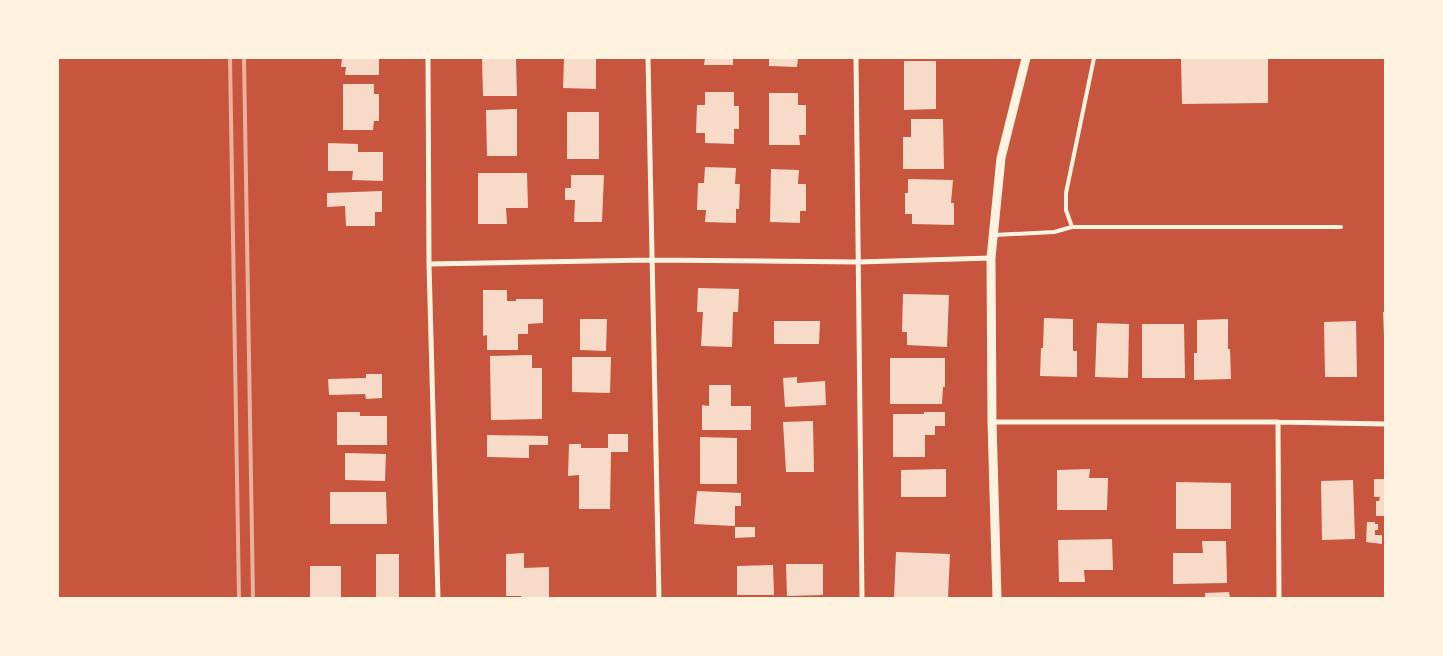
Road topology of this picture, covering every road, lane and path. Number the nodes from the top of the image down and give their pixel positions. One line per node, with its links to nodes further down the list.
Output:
1 (428, 58): 12 (street)
2 (648, 58): 10 (street)
3 (856, 58): 11 (street)
4 (1026, 58): 8 (street)
5 (1094, 58): 6 (lane)
6 (1072, 227): 7 (lane); 8 (lane)
7 (1341, 227)
8 (994, 235): 9 (street)
9 (991, 258): 11 (street); 13 (street)
10 (651, 260): 11 (street); 12 (street); 17 (street)
11 (860, 262): 18 (street)
12 (429, 264): 16 (street)
13 (992, 422): 14 (street); 19 (street)
14 (1278, 422): 15 (street); 20 (street)
15 (1386, 424)
16 (438, 598)
17 (659, 598)
18 (862, 598)
19 (996, 598)
20 (1279, 598)

